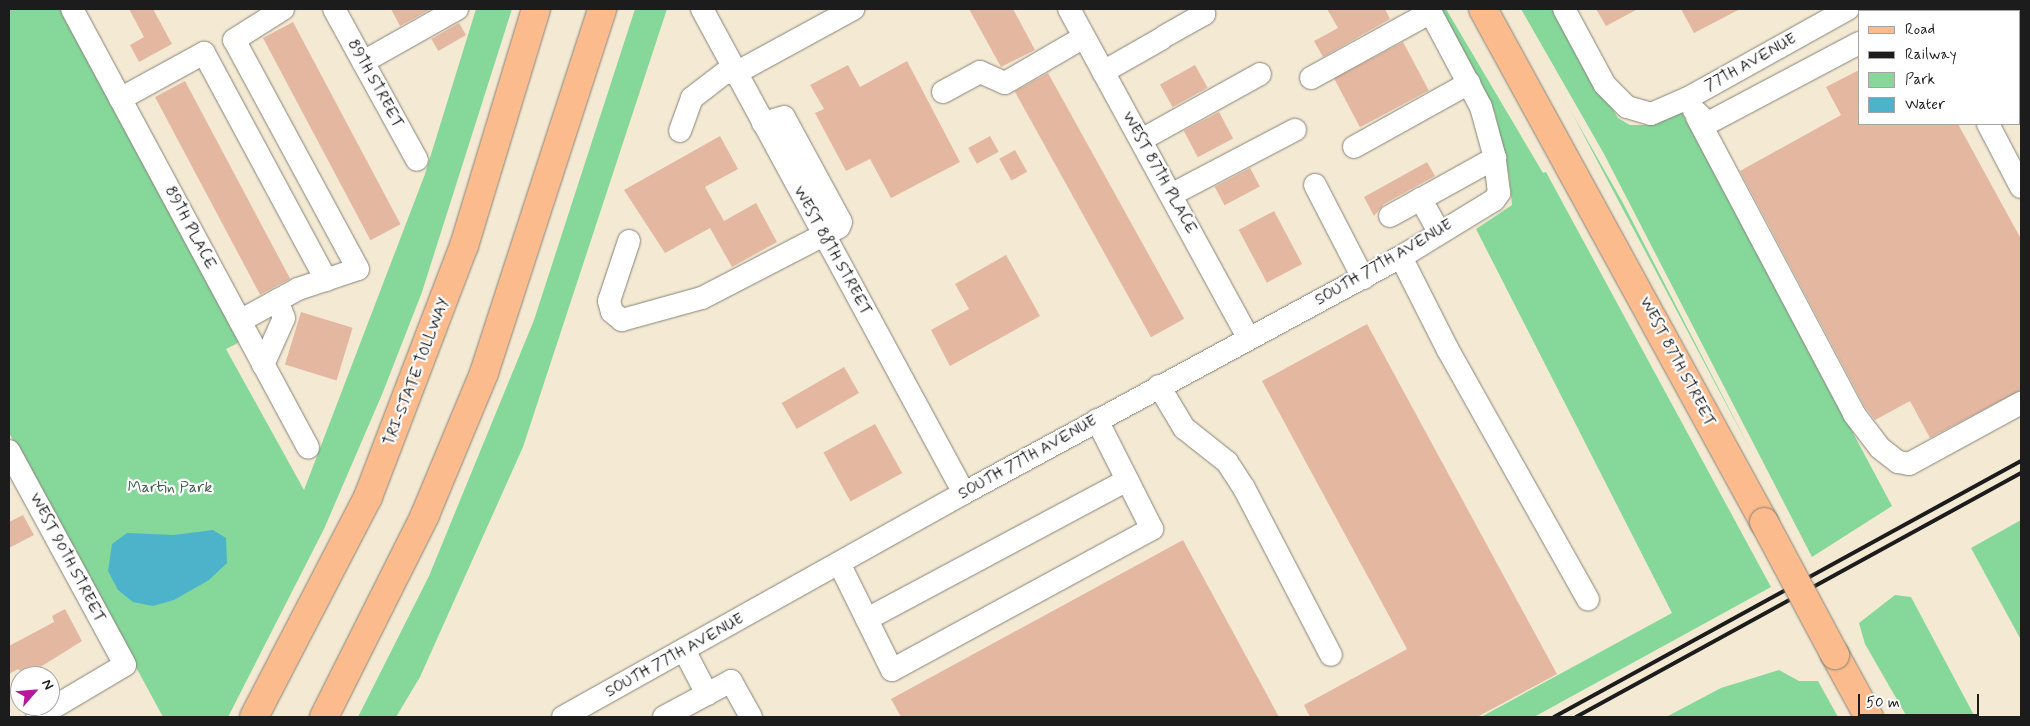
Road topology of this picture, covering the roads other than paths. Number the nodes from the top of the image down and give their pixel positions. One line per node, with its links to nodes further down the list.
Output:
1 (72, 9): 26 (street, 89TH PLACE)
2 (283, 9): 16 (street)
3 (334, 9): 19 (street, 89TH STREET)
4 (457, 9): 19 (street)
5 (536, 9): 67 (main road, TRI-STATE TOLLWAY)
6 (602, 9): 68 (main road)
7 (702, 9): 20 (street, WEST 88TH STREET)
8 (853, 9): 20 (street)
9 (1069, 9): 15 (street, WEST 87TH PLACE)
10 (1201, 9): 21 (street)
11 (1483, 9): 72 (main road, WEST 87TH STREET, bridge)
12 (1564, 9): 27 (street, 77TH AVENUE)
13 (1848, 9): 27 (street, 77TH AVENUE)
14 (1430, 11): 23 (street); 24 (street)
15 (1084, 37): 21 (street, WEST 87TH PLACE); 25 (street)
16 (234, 40): 18 (street); 48 (street)
17 (1858, 43): 27 (street)
18 (204, 53): 26 (street); 48 (street)
19 (363, 62): 35 (street, 89TH STREET)
20 (732, 71): 28 (street, WEST 88TH STREET); 31 (street)
21 (1103, 72): 32 (street, WEST 87TH PLACE)
22 (1260, 74): 32 (street)
23 (1311, 78)
24 (1469, 83): 33 (street); 34 (street)
25 (942, 92)
26 (120, 99): 50 (street, 89TH PLACE)
27 (1693, 108): 54 (street)
28 (763, 123): 36 (street); 39 (street, WEST 88TH STREET)
29 (1989, 125): 38 (street)
30 (1294, 130): 40 (street)
31 (680, 131)
32 (1142, 140): 40 (street, WEST 87TH PLACE)
33 (1354, 147)
34 (1495, 158): 41 (street); 43 (street, SOUTH 77TH AVENUE)
35 (417, 160)
36 (819, 181): 39 (street); 44 (street)
37 (1315, 185): 47 (street)
38 (2021, 187)
39 (799, 192): 44 (street, WEST 88TH STREET)
40 (1171, 196): 51 (street, WEST 87TH PLACE)
41 (1422, 199): 42 (street); 43 (street)
42 (1390, 216)
43 (1439, 232): 46 (street, SOUTH 77TH AVENUE)
44 (824, 235): 45 (street); 59 (street, WEST 88TH STREET)
45 (629, 241)
46 (1401, 257): 47 (street, SOUTH 77TH AVENUE); 61 (street)
47 (1363, 278): 51 (street, SOUTH 77TH AVENUE)
48 (326, 280): 49 (street)
49 (277, 300): 50 (street); 52 (street)
50 (240, 321): 52 (street, 89TH PLACE)
51 (1248, 337): 53 (street, SOUTH 77TH AVENUE)
52 (263, 365): 56 (street, 89TH PLACE)
53 (1159, 386): 55 (street, SOUTH 77TH AVENUE); 64 (street)
54 (2021, 403)
55 (1097, 420): 58 (street); 59 (street, SOUTH 77TH AVENUE)
56 (308, 448)
57 (12, 462): 66 (street, WEST 90TH STREET)
58 (1127, 480): 62 (street); 62 (street)
59 (964, 493): 60 (street, SOUTH 77TH AVENUE)
60 (840, 565): 62 (street); 63 (street, SOUTH 77TH AVENUE)
61 (1588, 599)
62 (867, 619)
63 (684, 650): 65 (street); 69 (street, SOUTH 77TH AVENUE)
64 (1331, 654)
65 (707, 694): 70 (street); 71 (street)
66 (37, 717)
67 (254, 717)
68 (324, 717)
69 (563, 717)
70 (664, 717)
71 (751, 717)
72 (1869, 717)

